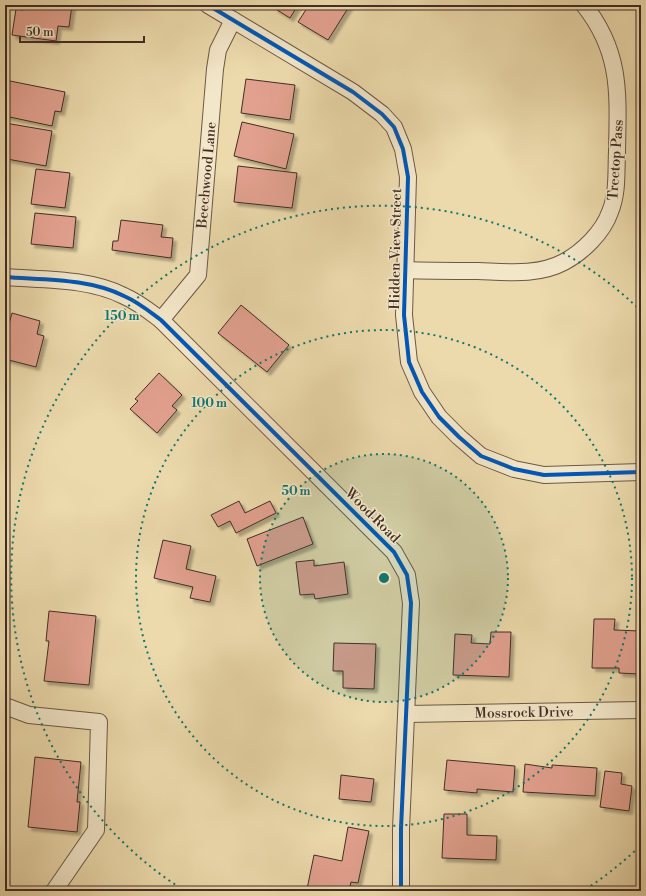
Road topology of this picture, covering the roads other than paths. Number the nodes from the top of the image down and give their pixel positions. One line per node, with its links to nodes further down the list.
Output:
1 (208, 5): 3 (street, Hidden View Street)
2 (584, 5): 4 (street, Treetop Pass)
3 (233, 20): 4 (street, Hidden View Street); 6 (street, Beechwood Lane)
4 (405, 270): 7 (street, Hidden View Street)
5 (5, 277): 6 (street, Wood Road)
6 (161, 320): 10 (street, Wood Road)
7 (641, 472)
8 (5, 706): 11 (street)
9 (641, 710): 10 (street, Mossrock Drive)
10 (407, 714): 12 (street, Wood Road)
11 (54, 891)
12 (401, 891)

